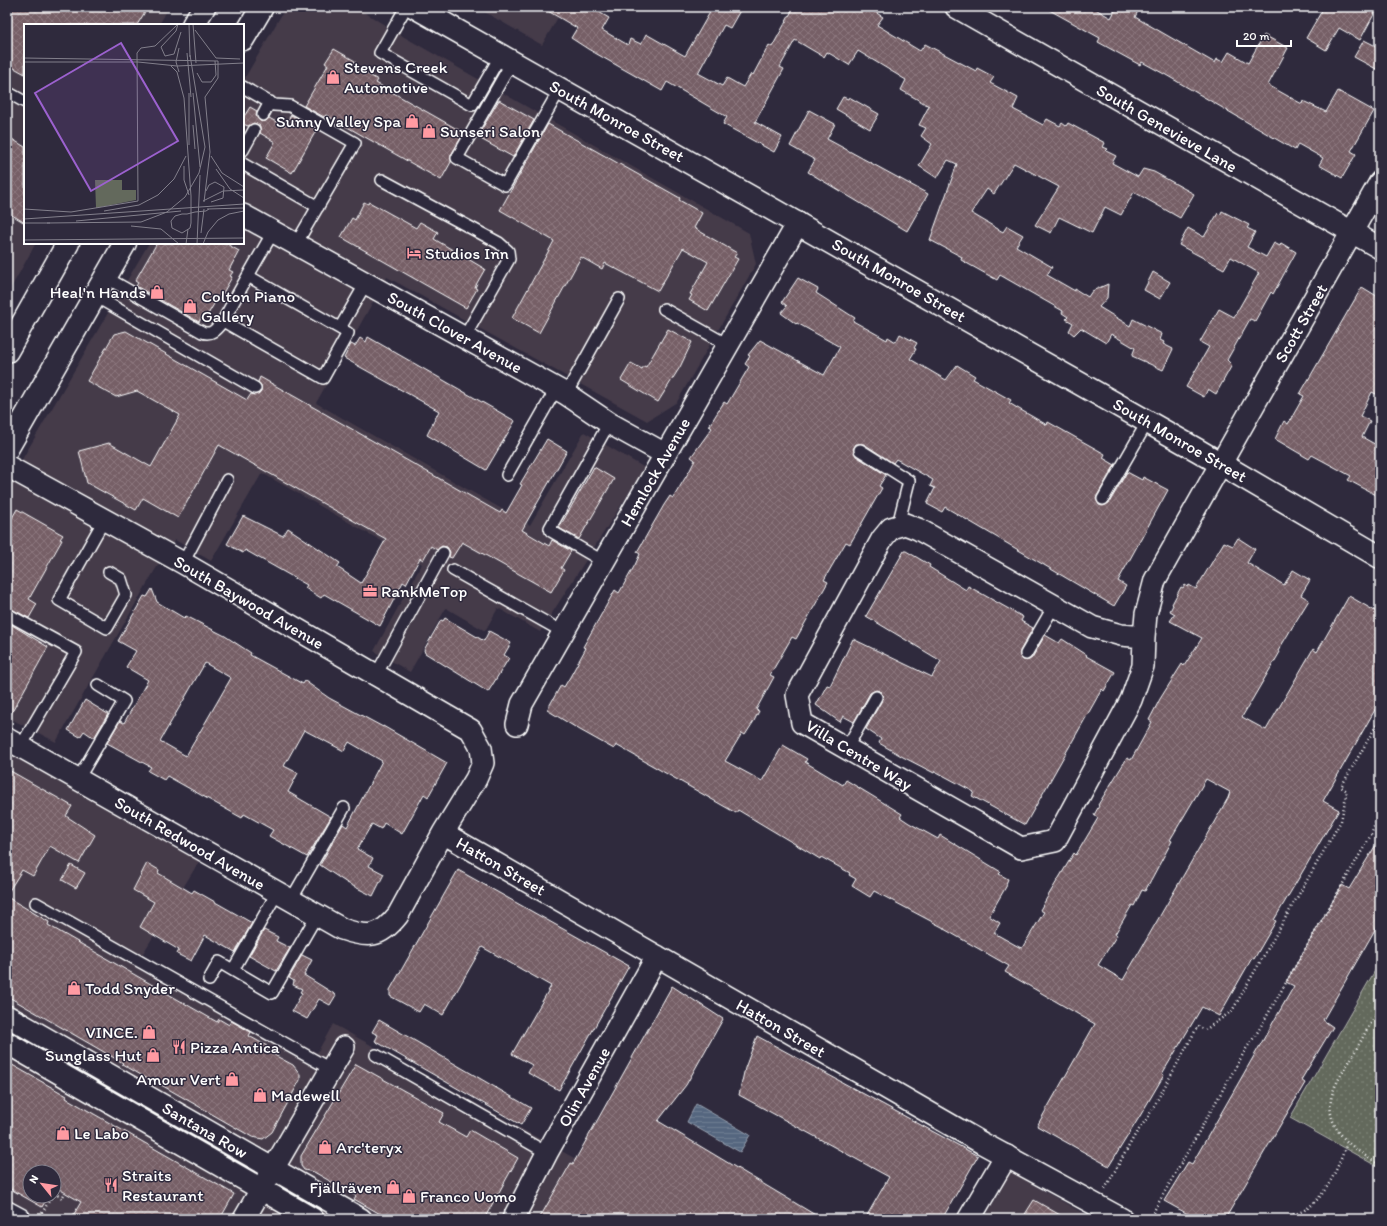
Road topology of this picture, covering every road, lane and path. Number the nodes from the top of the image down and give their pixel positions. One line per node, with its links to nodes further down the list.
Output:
1 (204, 7): 6 (main road)
2 (262, 7): 7 (main road)
3 (406, 7): 8 (lane)
4 (415, 7): 8 (main road, South Monroe Street)
5 (956, 7): 24 (street, South Genevieve Lane)
6 (195, 24)
7 (244, 38)
8 (506, 59): 10 (main road, South Monroe Street); 10 (lane)
9 (244, 87): 13 (lane)
10 (560, 89): 22 (main road, South Monroe Street)
11 (7, 92): 12 (lane)
12 (24, 101)
13 (270, 102): 14 (lane); 20 (lane)
14 (263, 114)
15 (254, 130): 16 (lane)
16 (244, 148)
17 (244, 165): 20 (lane)
18 (382, 180): 37 (lane)
19 (1380, 182): 24 (street, Scott Street)
20 (318, 207): 27 (lane)
21 (244, 216): 23 (street, South Clover Avenue)
22 (798, 223): 38 (street, Hemlock Avenue); 42 (main road, South Monroe Street)
23 (273, 232): 27 (street, South Clover Avenue); 29 (lane)
24 (1351, 233): 28 (street, South Genevieve Lane); 47 (street, Scott Street)
25 (67, 244): 39 (main road)
26 (124, 244): 30 (main road)
27 (296, 244): 31 (street, South Clover Avenue)
28 (1380, 248)
29 (248, 276): 35 (lane); 36 (lane)
30 (105, 277): 32 (main road); 35 (lane)
31 (366, 283): 36 (lane); 37 (street, South Clover Avenue)
32 (95, 296): 40 (lane); 44 (main road)
33 (619, 299): 41 (lane)
34 (664, 309): 38 (lane)
35 (223, 321): 36 (lane)
36 (340, 328)
37 (464, 338): 41 (street, South Clover Avenue)
38 (728, 345): 46 (street, Hemlock Avenue)
39 (7, 351)
40 (255, 388)
41 (561, 392): 43 (street, South Clover Avenue); 49 (lane)
42 (1148, 422): 47 (main road, South Monroe Street); 51 (lane)
43 (609, 423): 46 (street, South Clover Avenue); 56 (lane)
44 (7, 449)
45 (860, 450): 53 (lane)
46 (664, 454): 56 (street, Hemlock Avenue)
47 (1220, 463): 55 (main road, South Monroe Street); 63 (street, Villa Centre Way)
48 (7, 466): 52 (street, South Baywood Avenue)
49 (507, 475)
50 (227, 480): 57 (lane)
51 (1103, 499)
52 (104, 520): 57 (street, South Baywood Avenue); 59 (lane)
53 (898, 525): 60 (street); 71 (street, Villa Centre Way)
54 (443, 553): 65 (lane)
55 (1380, 557)
56 (604, 562): 62 (street, Hemlock Avenue)
57 (183, 563): 65 (street, South Baywood Avenue)
58 (453, 570): 62 (lane)
59 (109, 572)
60 (1054, 606): 63 (street); 64 (lane)
61 (7, 614): 70 (lane)
62 (563, 632): 69 (street, Hemlock Avenue)
63 (1144, 637): 71 (street, Villa Centre Way)
64 (1026, 654)
65 (376, 675): 75 (street, South Baywood Avenue)
66 (98, 685): 72 (lane)
67 (876, 697): 71 (lane)
68 (1380, 719): 94 (path)
69 (517, 724)
70 (14, 742): 72 (street, South Redwood Avenue)
71 (846, 749)
72 (78, 779): 76 (street, South Redwood Avenue)
73 (344, 808): 76 (lane)
74 (1380, 810): 100 (path)
75 (443, 833): 78 (street, South Redwood Avenue); 79 (street, Hatton Street)
76 (284, 896): 78 (street, South Redwood Avenue); 80 (lane)
77 (36, 903): 87 (lane)
78 (317, 915): 80 (lane)
79 (657, 956): 89 (street, Olin Avenue); 90 (street, Hatton Street)
80 (233, 970): 81 (lane)
81 (209, 980)
82 (1380, 1010): 88 (path)
83 (7, 1016): 92 (street, Santana Row)
84 (7, 1043): 93 (street, Santana Row)
85 (344, 1047): 87 (street)
86 (376, 1055): 89 (lane)
87 (332, 1070): 92 (street)
88 (1347, 1143): 91 (path); 108 (path)
89 (548, 1153): 105 (street, Olin Avenue)
90 (1006, 1156): 106 (main road); 107 (street, Hatton Street)
91 (1380, 1164)
92 (272, 1168): 93 (street); 104 (street, Santana Row)
93 (261, 1188): 102 (street); 103 (street, Santana Row)
94 (1105, 1190)
95 (66, 1193): 96 (path)
96 (62, 1198)
97 (47, 1204): 99 (path)
98 (7, 1212): 101 (street)
99 (42, 1213)
100 (1151, 1216)
101 (20, 1219)
102 (244, 1219)
103 (313, 1219)
104 (361, 1219)
105 (513, 1219)
106 (969, 1219)
107 (1122, 1219)
108 (1282, 1219)

